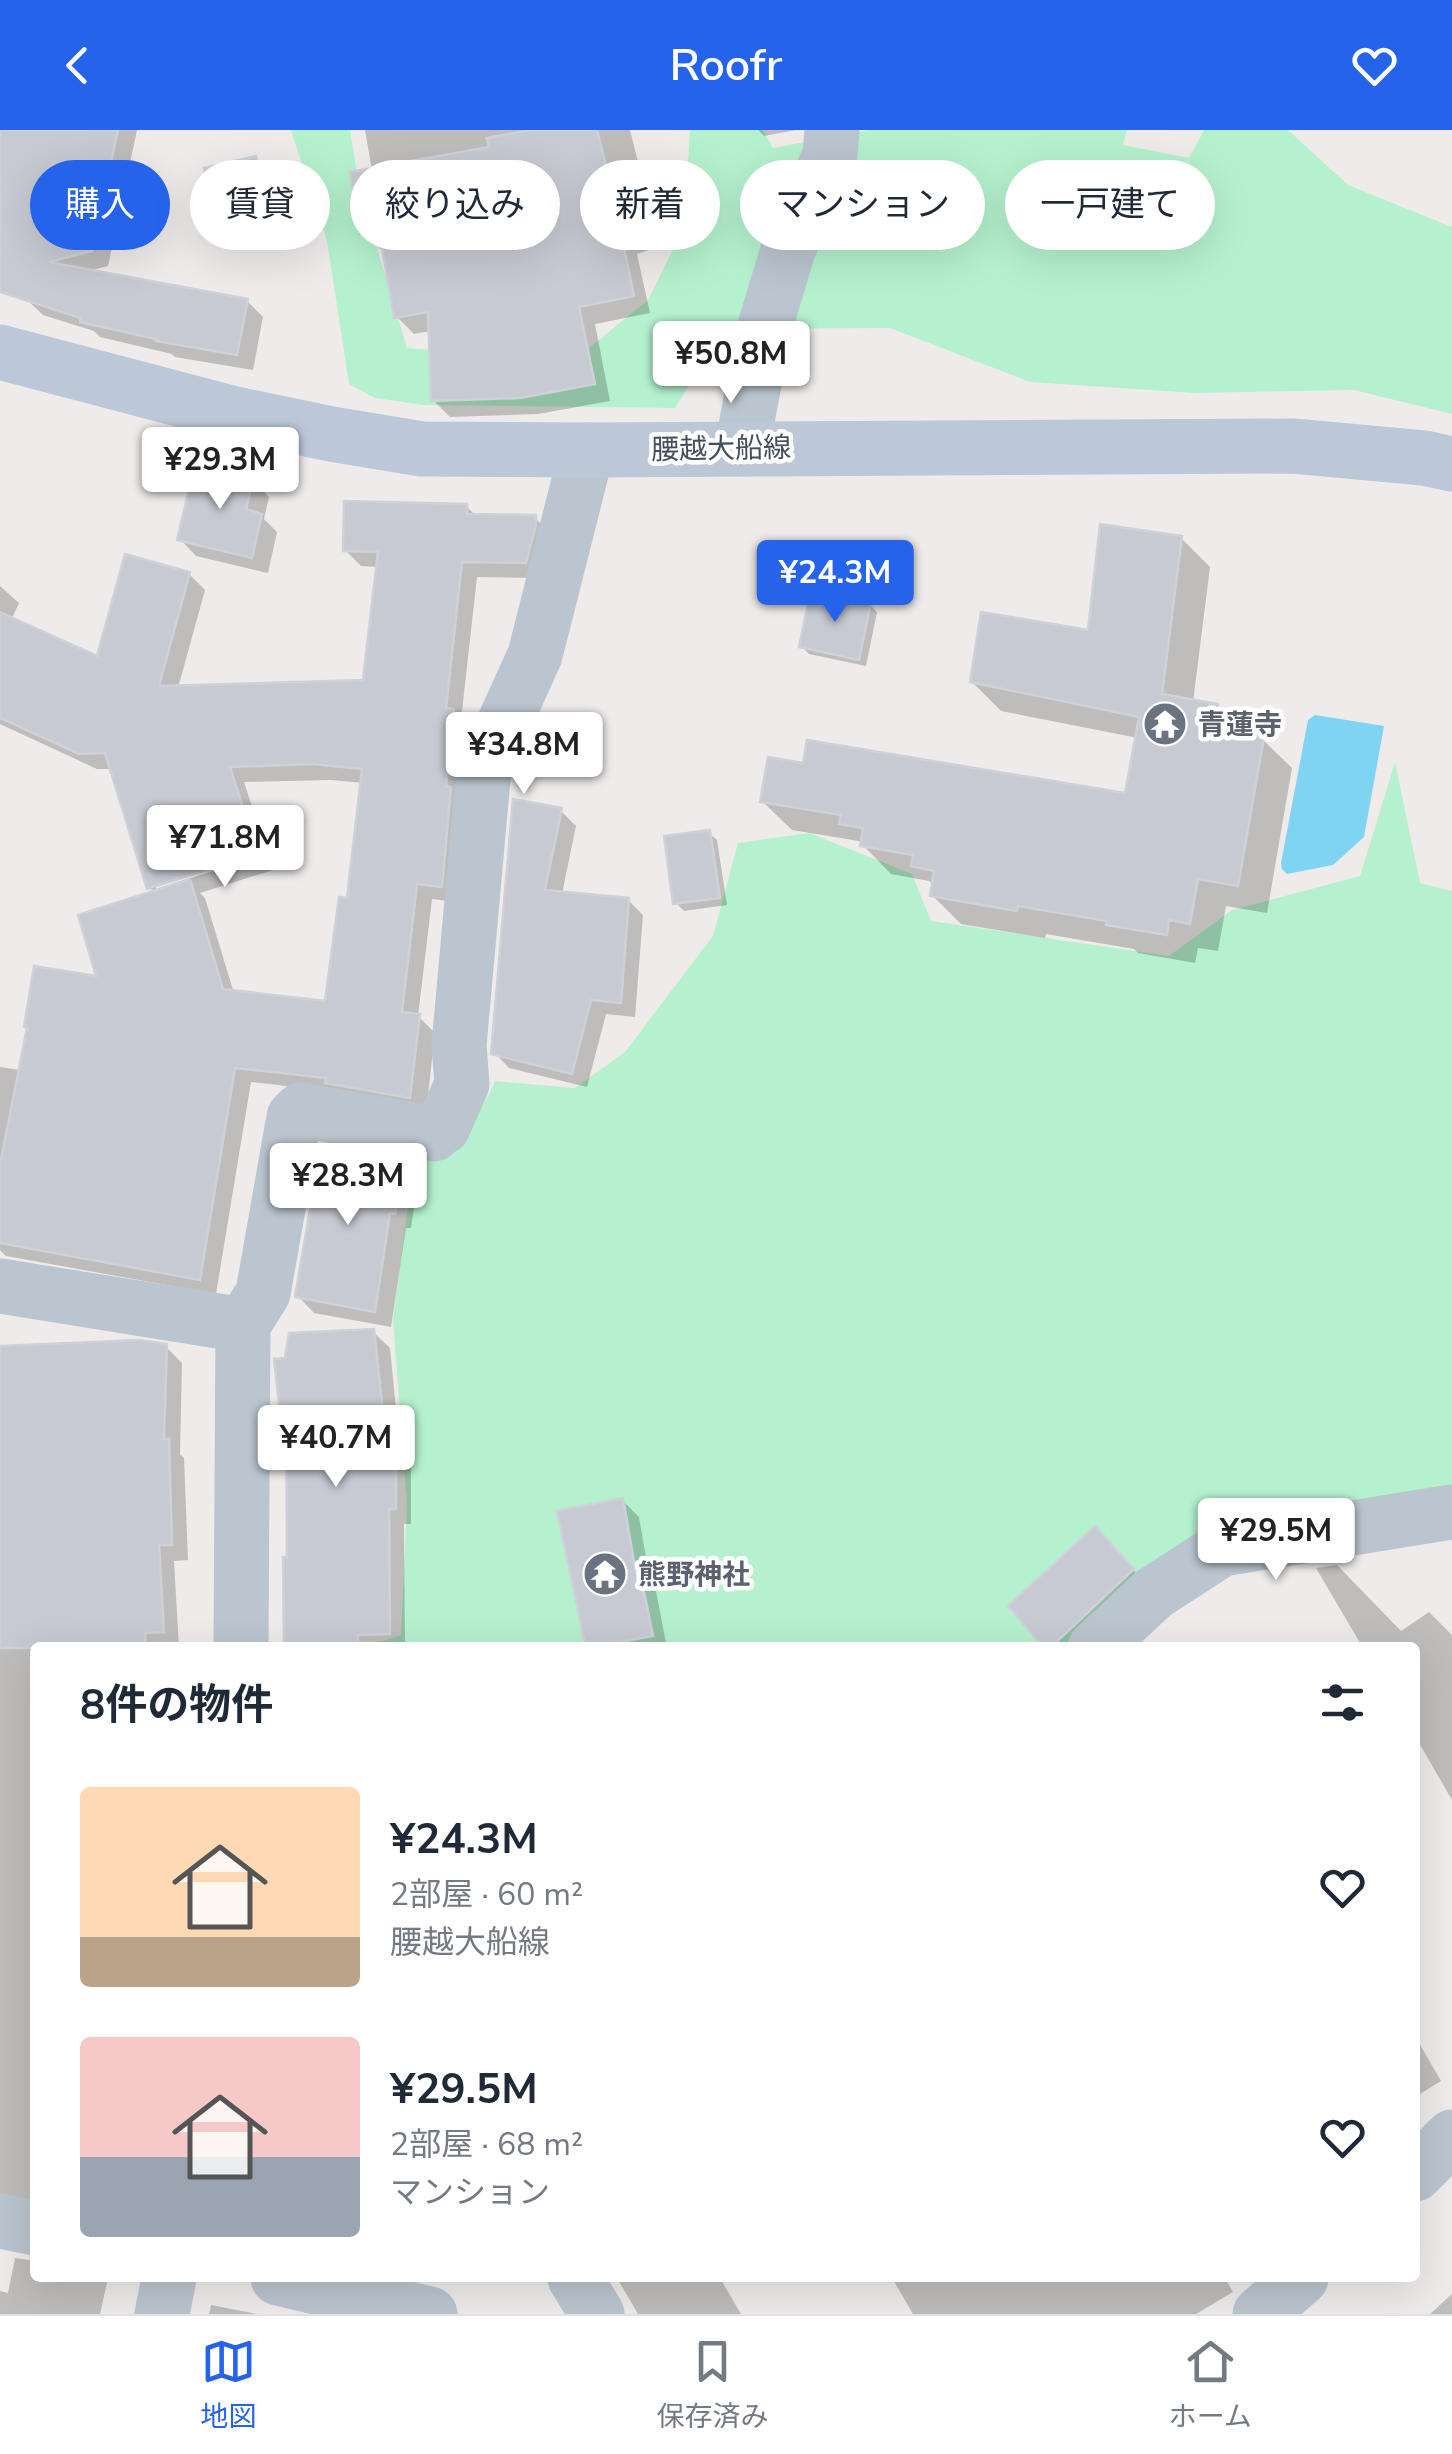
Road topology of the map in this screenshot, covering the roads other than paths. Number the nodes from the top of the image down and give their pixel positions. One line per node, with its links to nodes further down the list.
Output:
1 (832, 130): 3 (street)
2 (0, 352): 4 (main road, 腰越大船線)
3 (742, 448): 4 (main road, 腰越大船線); 5 (main road, 腰越大船線)
4 (587, 450): 7 (street)
5 (1452, 464)
6 (0, 1286): 7 (street)
7 (243, 1325): 9 (street)
8 (1452, 1512): 10 (street)
9 (241, 1642)
10 (1101, 1642)
11 (1452, 2137): 12 (street)
12 (1420, 2169)
13 (0, 2221): 14 (street)
14 (30, 2227)
15 (169, 2282): 19 (street)
16 (295, 2282): 20 (street)
17 (577, 2282): 21 (street)
18 (1297, 2282): 22 (street)
19 (162, 2314)
20 (430, 2314)
21 (597, 2314)
22 (1260, 2314)

